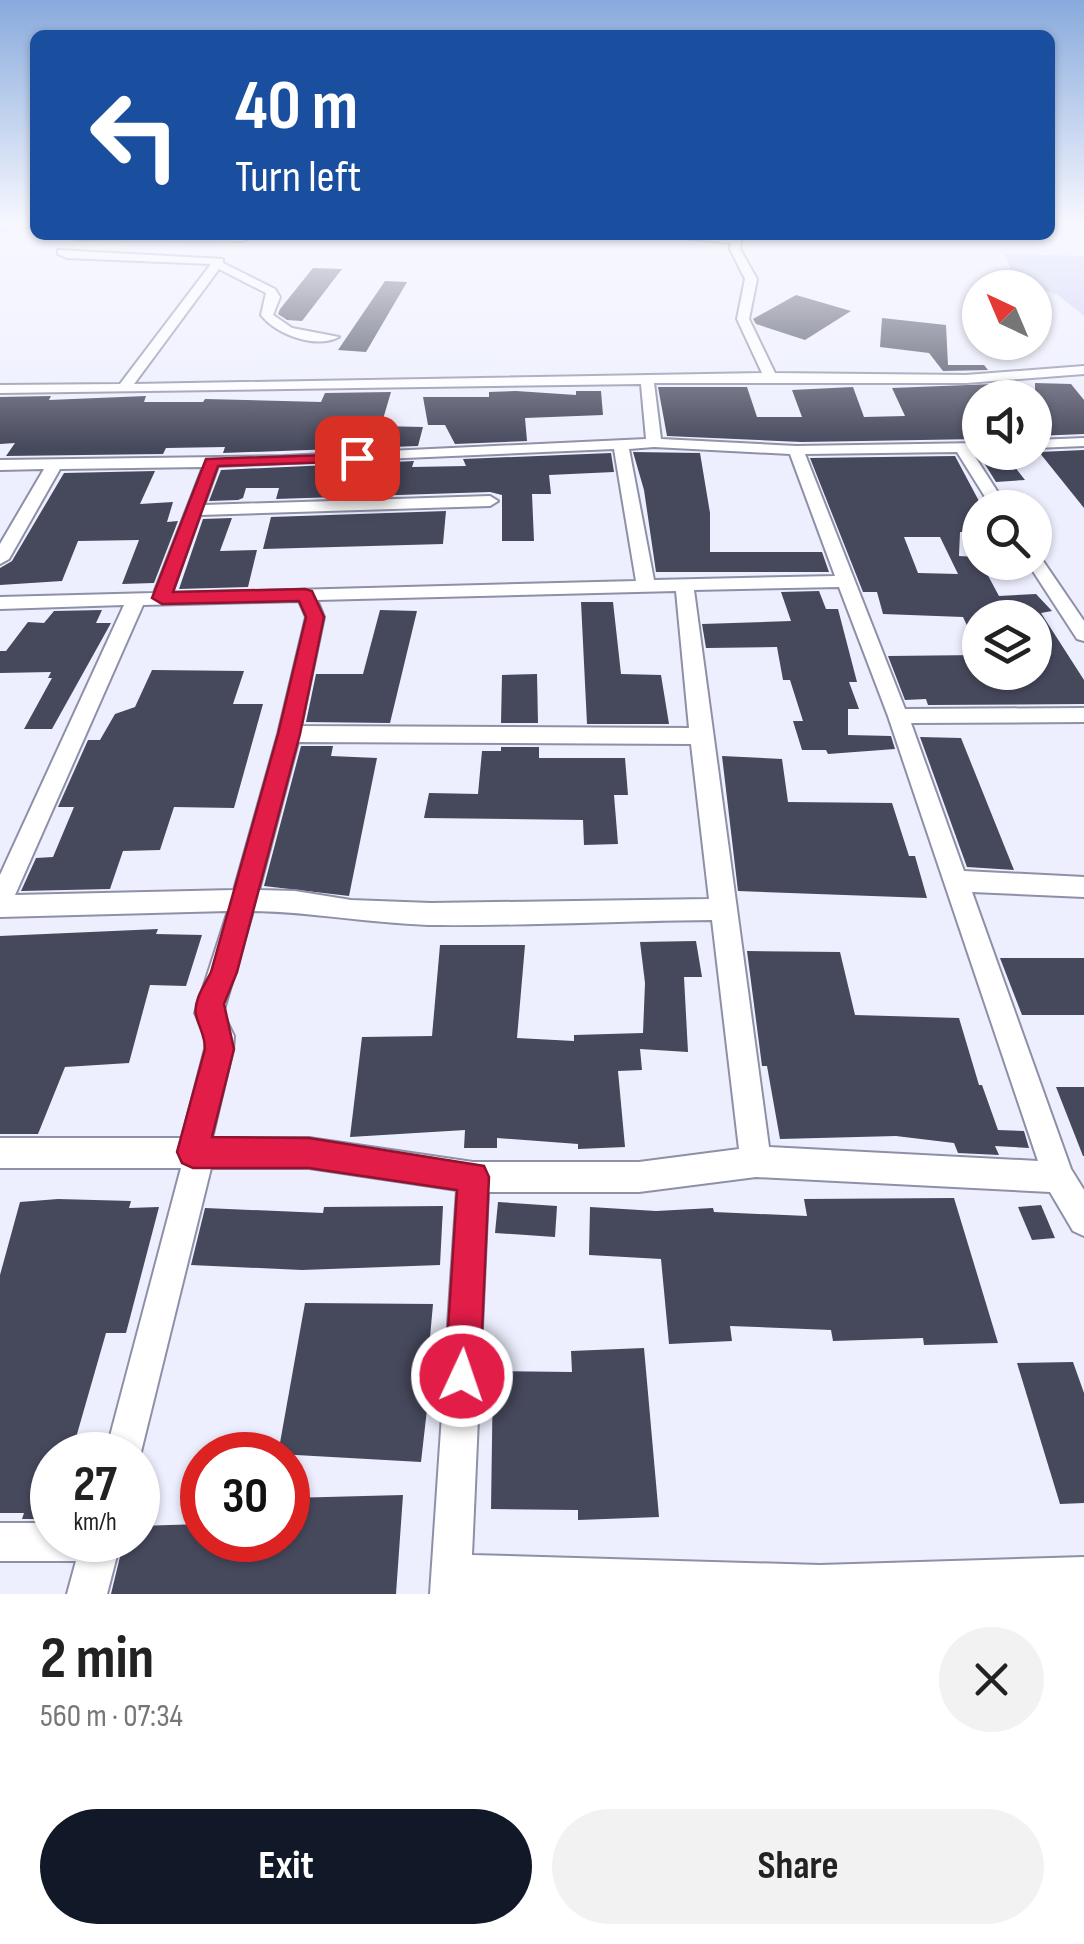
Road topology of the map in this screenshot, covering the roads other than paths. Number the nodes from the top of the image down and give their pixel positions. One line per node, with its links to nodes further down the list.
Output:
1 (191, 299): 9 (street)
2 (273, 299): 4 (street)
3 (742, 299): 6 (street)
4 (333, 338)
5 (1080, 375): 6 (street)
6 (772, 376): 7 (street)
7 (647, 380): 9 (street); 11 (street)
8 (0, 389): 9 (street)
9 (124, 389)
10 (1084, 442): 12 (street)
11 (654, 443): 13 (street); 15 (street)
12 (1052, 443)
13 (620, 445): 16 (street); 24 (street)
14 (962, 448): 15 (street)
15 (796, 450): 23 (street)
16 (212, 462): 18 (street); 20 (street)
17 (0, 464): 18 (street)
18 (55, 464): 21 (street)
19 (490, 501): 20 (street)
20 (195, 510): 27 (street)
21 (0, 560)
22 (1047, 580): 30 (street)
23 (844, 581): 25 (street); 32 (street)
24 (646, 585): 25 (street); 26 (street)
25 (684, 585): 34 (street)
26 (305, 595): 27 (street); 33 (street)
27 (162, 598): 28 (street)
28 (136, 600): 29 (street); 38 (street)
29 (0, 604)
30 (1084, 635)
31 (1084, 715): 32 (street)
32 (898, 716): 35 (street)
33 (289, 734): 34 (street); 37 (street)
34 (698, 736): 39 (street)
35 (953, 881): 36 (street); 44 (street)
36 (1084, 886)
37 (242, 900): 38 (street); 39 (street); 41 (street)
38 (0, 904)
39 (726, 909): 42 (street)
40 (0, 1153): 41 (street)
41 (196, 1153): 43 (street); 46 (street)
42 (756, 1162): 43 (street); 44 (street)
43 (473, 1177): 51 (street)
44 (1058, 1178): 45 (street)
45 (1084, 1220)
46 (129, 1432)
47 (0, 1542): 48 (street)
48 (30, 1542)
49 (96, 1562): 53 (street)
50 (1084, 1577): 52 (street)
51 (451, 1584): 52 (street)
52 (821, 1589)
53 (87, 1594)

